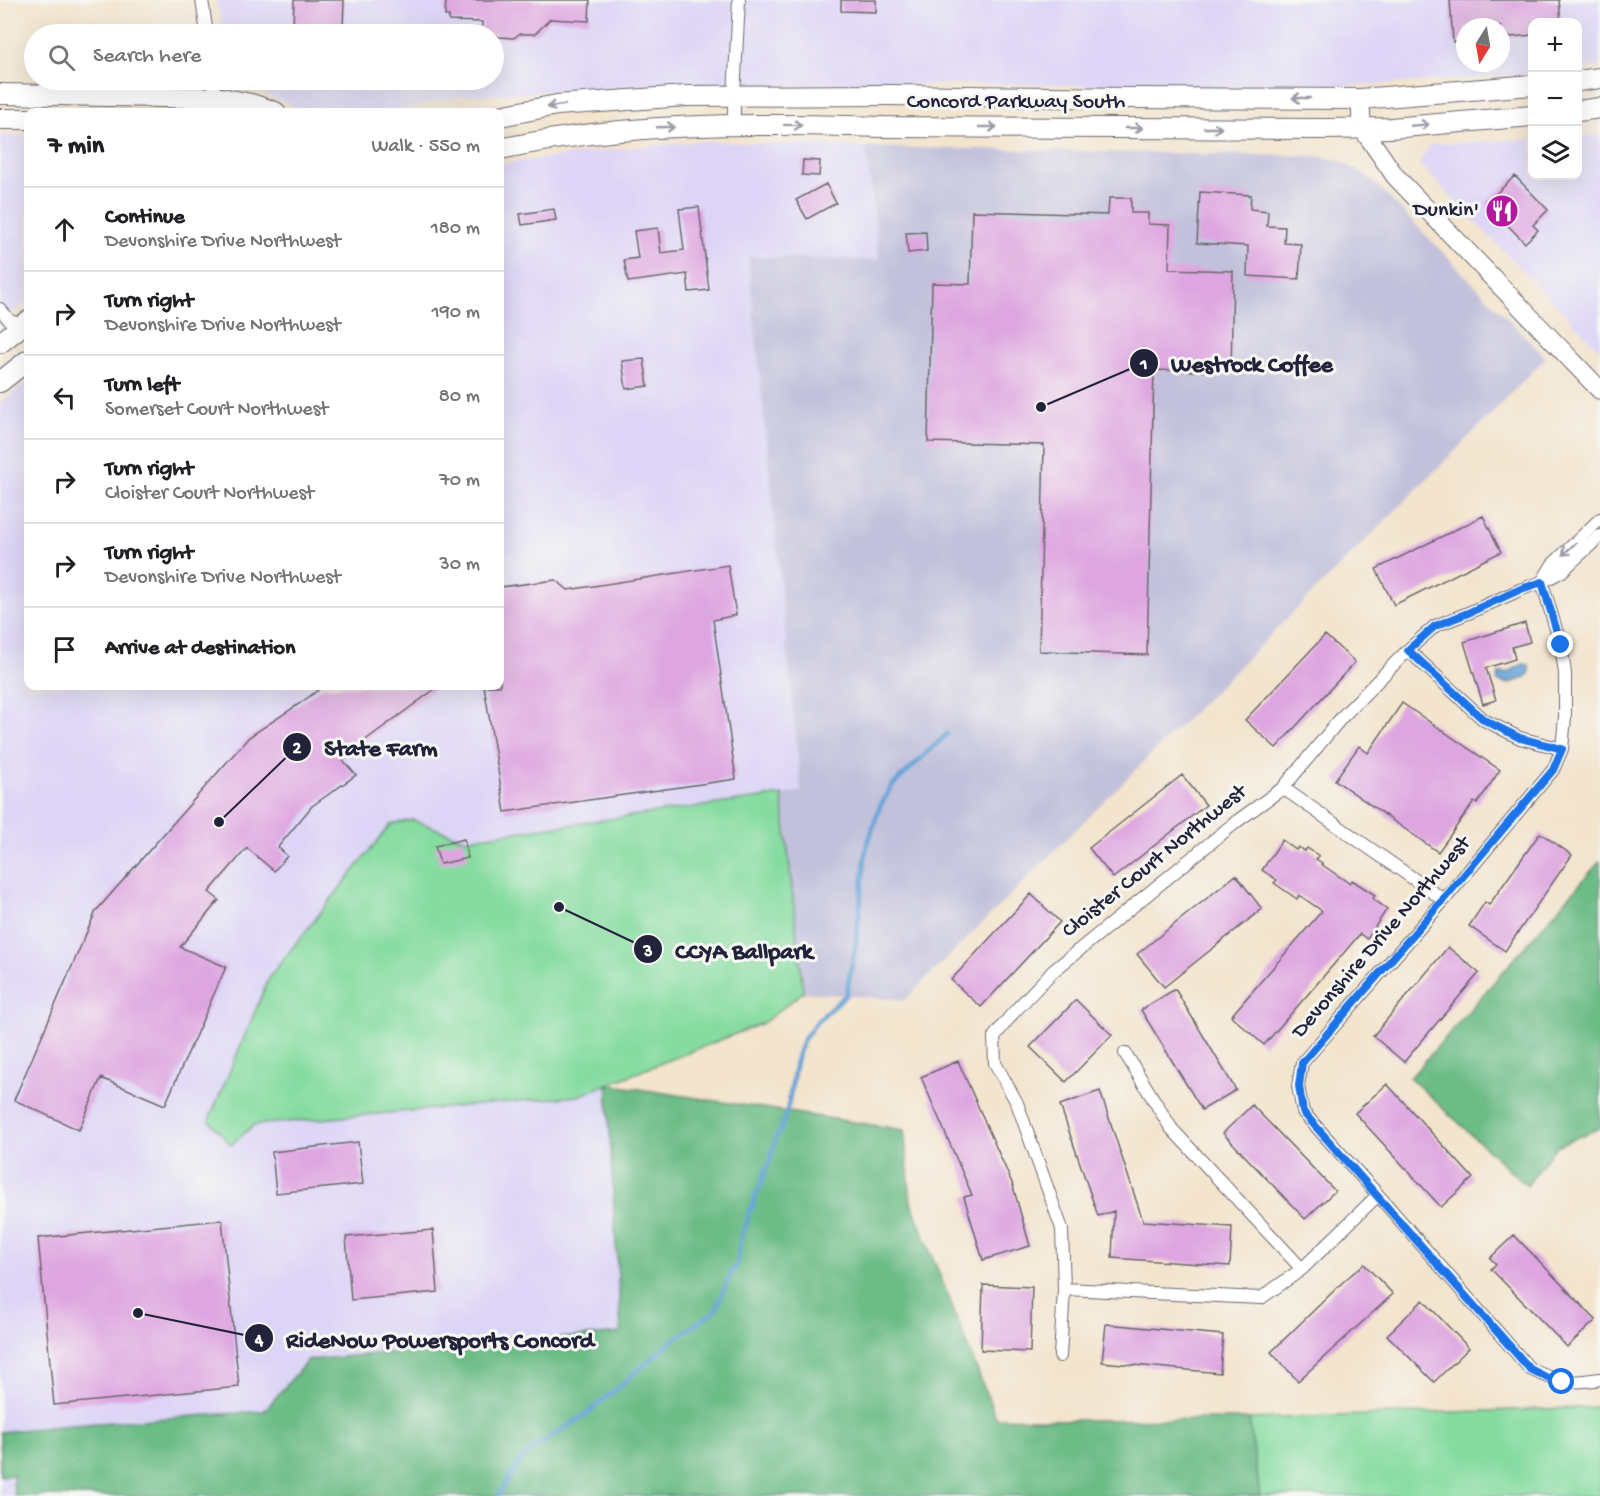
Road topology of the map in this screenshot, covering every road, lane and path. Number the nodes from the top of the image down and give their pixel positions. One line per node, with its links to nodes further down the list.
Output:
1 (202, 0): 3 (street)
2 (739, 0): 10 (street)
3 (206, 24)
4 (1600, 78): 5 (main road)
5 (1582, 80)
6 (1528, 85): 11 (main road, Concord Parkway South)
7 (0, 94): 8 (main road)
8 (64, 95): 9 (main road); 12 (main road)
9 (214, 96): 13 (main road)
10 (734, 96): 11 (main road, Concord Parkway South, one-way to 10); 16 (main road, Concord Parkway South, one-way to 16); 20 (street)
11 (1360, 99): 21 (main road)
12 (0, 106)
13 (263, 108)
14 (1600, 108): 15 (main road)
15 (1582, 110)
16 (504, 115)
17 (1528, 116): 21 (main road, Concord Parkway South, one-way to 17)
18 (0, 119): 19 (main road)
19 (24, 119)
20 (734, 126): 21 (main road, Concord Parkway South, one-way to 21); 22 (main road, Concord Parkway South, one-way to 20)
21 (1362, 128): 29 (main road)
22 (504, 148)
23 (0, 309): 24 (street)
24 (24, 323)
25 (24, 324): 26 (main road)
26 (0, 343)
27 (24, 363): 28 (main road)
28 (0, 382)
29 (1600, 390)
30 (1600, 519): 32 (street, one-way to 32)
31 (1600, 536): 32 (street, Cloister Court Northwest)
32 (1542, 582): 33 (street, Cloister Court Northwest); 34 (street, Devonshire Drive Northwest)
33 (1408, 650): 34 (street); 35 (street, Cloister Court Northwest)
34 (1562, 749): 36 (street, Devonshire Drive Northwest)
35 (1283, 789): 36 (street); 40 (street, Cloister Court Northwest)
36 (1443, 900): 38 (street, Devonshire Drive Northwest)
37 (1125, 1053): 39 (street)
38 (1378, 1195): 39 (street); 42 (street, Devonshire Drive Northwest)
39 (1302, 1269): 40 (street)
40 (1064, 1289): 41 (street, Cloister Court Northwest)
41 (1060, 1356)
42 (1600, 1379)

